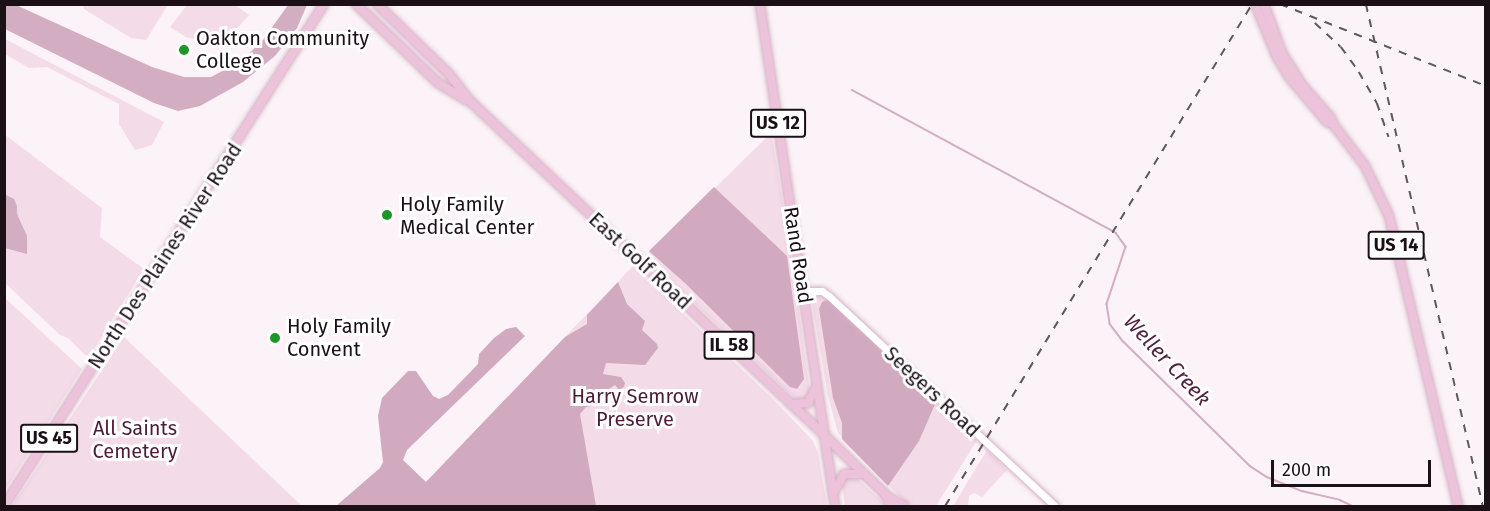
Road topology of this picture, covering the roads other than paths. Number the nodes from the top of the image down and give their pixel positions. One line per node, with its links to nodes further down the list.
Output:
1 (324, 4): 16 (main road, North Des Plaines River Road / US 45)
2 (356, 4): 7 (main road, East Golf Road / IL 58)
3 (377, 4): 7 (main road, East Golf Road / IL 58)
4 (760, 4): 9 (main road, Rand Road / US 12)
5 (1255, 4): 8 (main road, US 14)
6 (1264, 4): 8 (main road, US 14)
7 (472, 103): 11 (main road, East Golf Road / IL 58)
8 (1333, 124): 21 (main road, US 14)
9 (804, 291): 10 (main road, Rand Road / US 12); 20 (street, Seegers Road)
10 (817, 383): 11 (main road); 12 (main road, Rand Road / US 12)
11 (791, 404): 12 (main road, East Golf Road / IL 58)
12 (825, 436): 13 (main road, East Golf Road / IL 58); 14 (main road, Rand Road / US 12)
13 (864, 475): 14 (main road); 15 (main road, East Golf Road / IL 58)
14 (833, 494): 17 (main road, Rand Road / US 12)
15 (885, 494): 18 (main road, East Golf Road / IL 58); 19 (main road, East Golf Road / IL 58)
16 (4, 506)
17 (835, 507)
18 (891, 507)
19 (904, 507)
20 (1055, 507)
21 (1458, 507)

